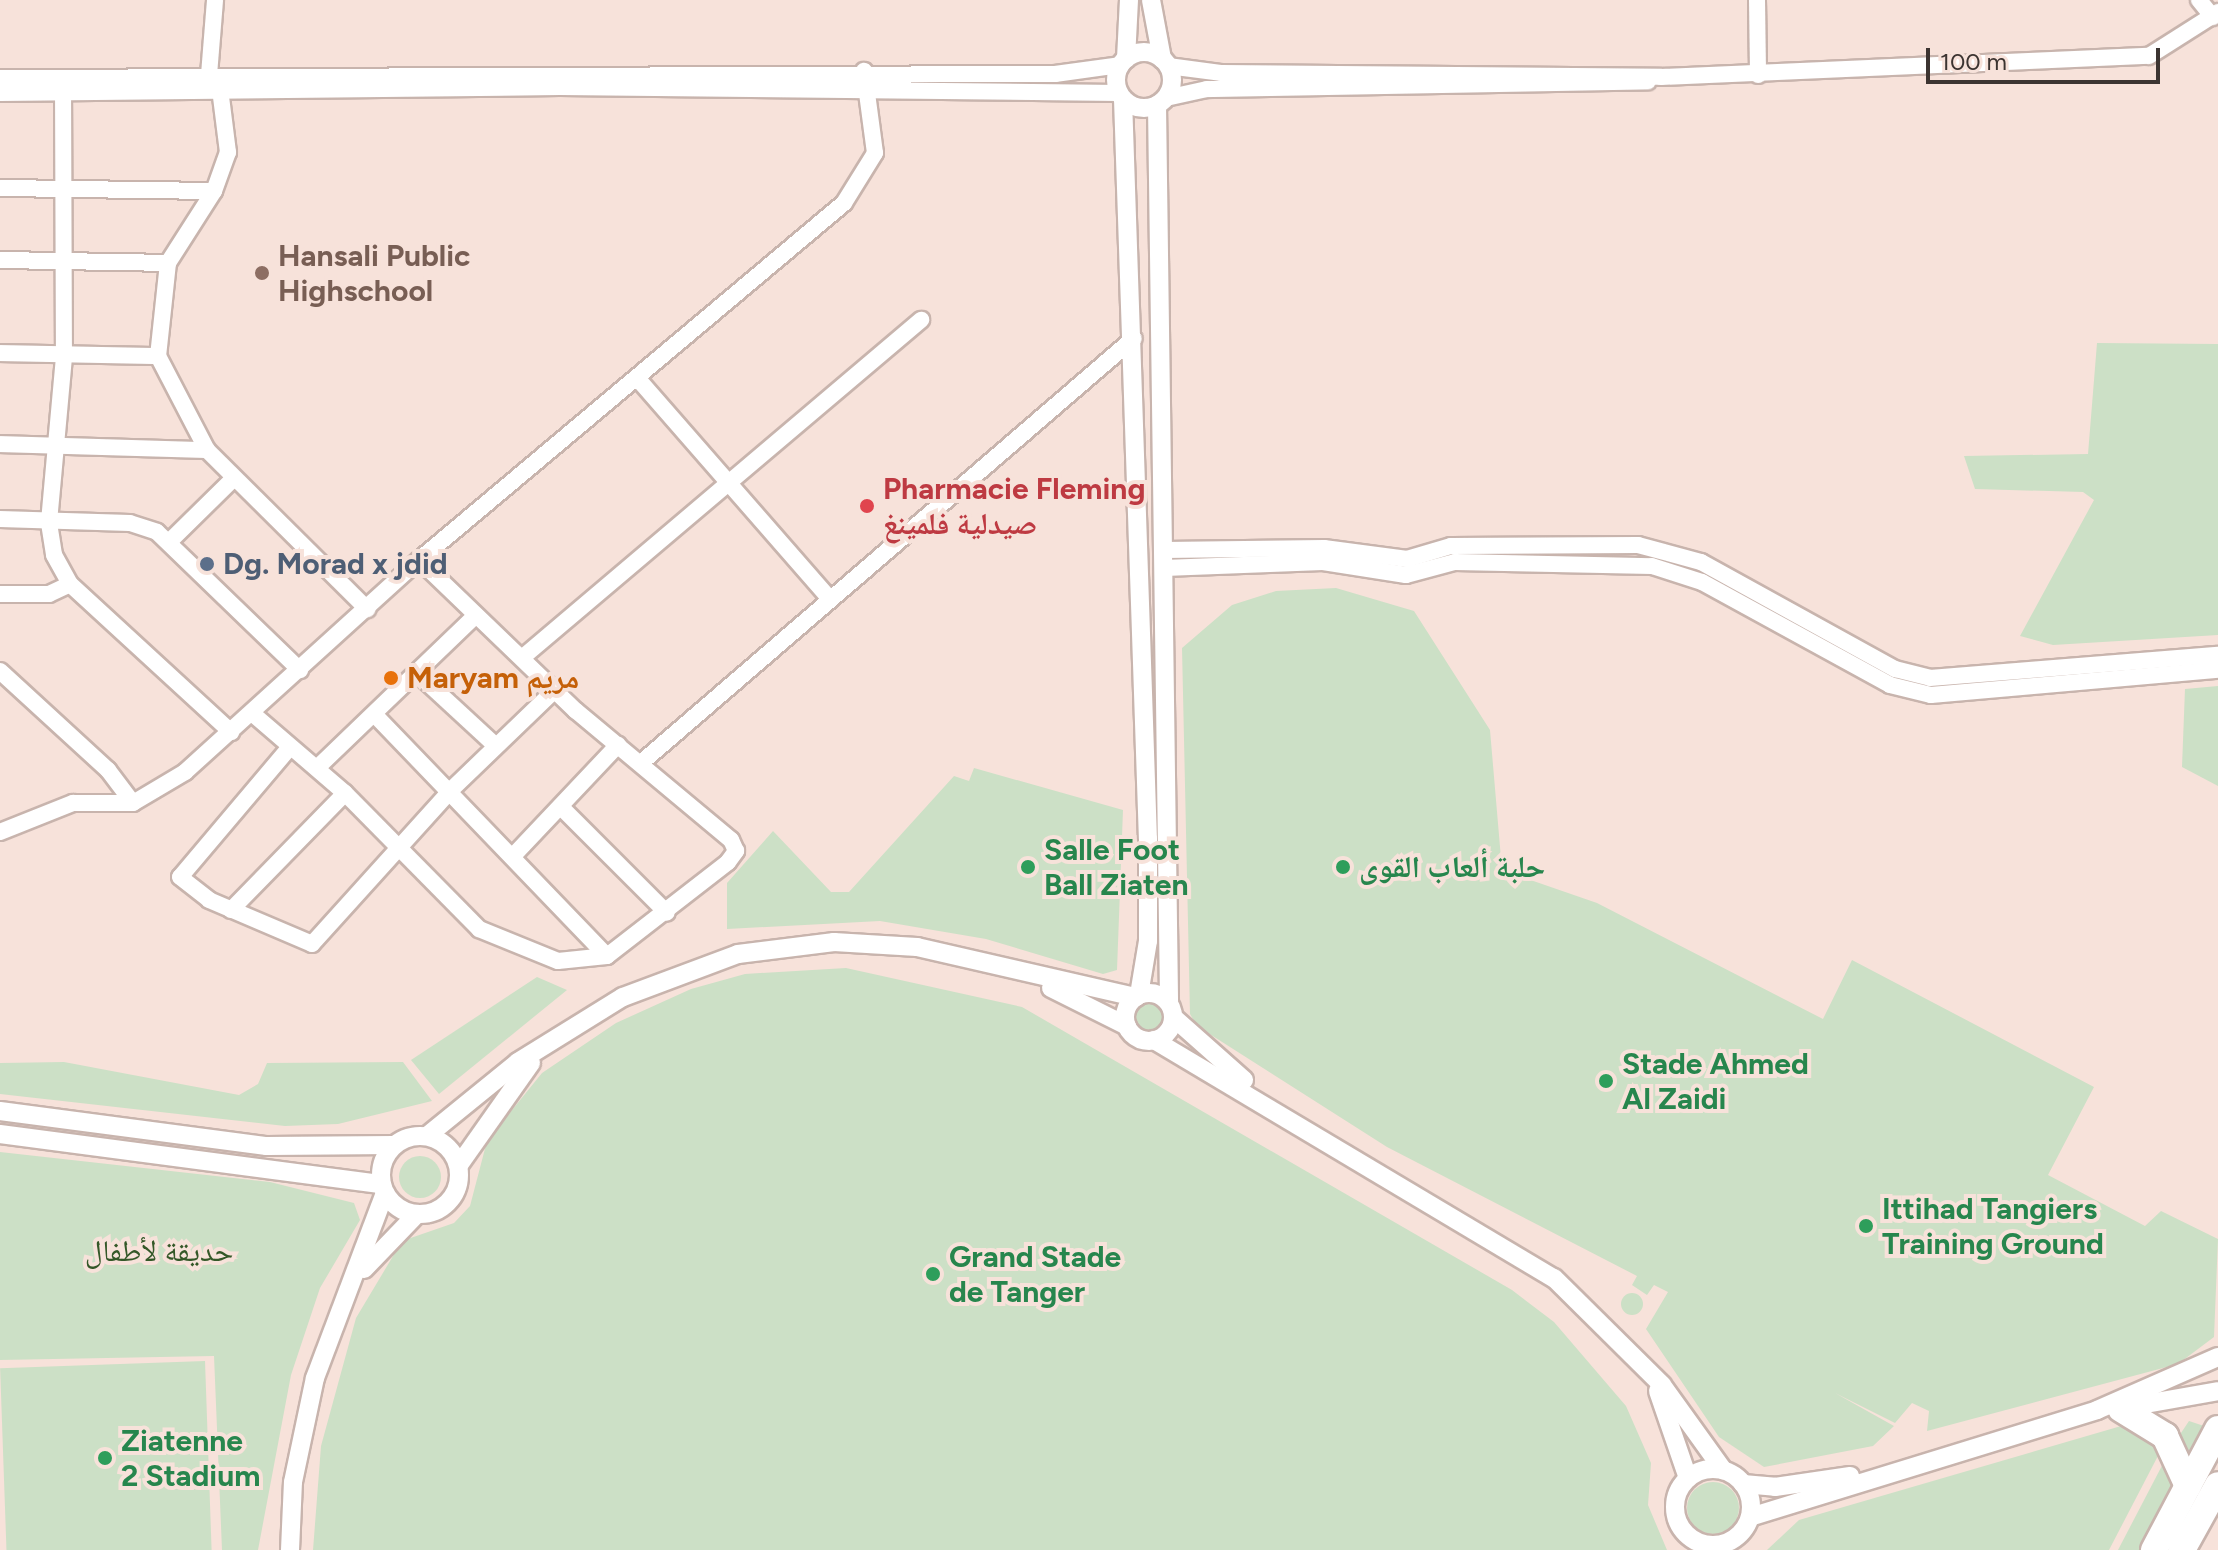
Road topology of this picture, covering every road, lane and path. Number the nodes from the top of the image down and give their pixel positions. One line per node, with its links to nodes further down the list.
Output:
1 (215, 0): 13 (street)
2 (1129, 0): 7 (street)
3 (1151, 0): 8 (street)
4 (1757, 0): 10 (street)
5 (2199, 0): 6 (street)
6 (2216, 14): 10 (street)
7 (1123, 62): 8 (street); 9 (street); 17 (street)
8 (1165, 62): 11 (street); 18 (street)
9 (864, 71): 13 (street); 15 (street)
10 (1758, 75): 11 (street)
11 (1661, 77): 18 (street)
12 (0, 78): 14 (street)
13 (216, 80): 14 (street); 15 (street); 20 (street)
14 (63, 85): 16 (street); 21 (street)
15 (869, 91): 17 (street); 30 (street)
16 (0, 93)
17 (1121, 96): 18 (street); 26 (street)
18 (1161, 102): 39 (street)
19 (0, 188): 21 (street)
20 (214, 191): 21 (street); 23 (street)
21 (65, 192): 24 (street)
22 (0, 260): 24 (street)
23 (168, 263): 24 (street); 28 (street)
24 (64, 264): 29 (street)
25 (921, 320): 35 (street)
26 (1134, 338): 43 (street); 72 (street)
27 (0, 353): 29 (street)
28 (158, 356): 29 (street); 33 (street)
29 (64, 357): 31 (street)
30 (638, 379): 35 (street); 40 (street)
31 (58, 443): 32 (street); 33 (street); 37 (street)
32 (0, 444)
33 (207, 450): 34 (street)
34 (234, 478): 38 (street); 44 (street)
35 (725, 484): 43 (street); 47 (street)
36 (0, 519): 37 (street)
37 (49, 523): 38 (street); 41 (street)
38 (171, 540): 48 (street)
39 (1164, 559): 46 (street); 49 (street); 73 (street)
40 (419, 560): 44 (street); 45 (street)
41 (70, 584): 42 (street); 55 (street)
42 (0, 594)
43 (830, 599): 59 (street)
44 (367, 609): 48 (street)
45 (476, 615): 47 (street); 51 (street)
46 (2218, 655)
47 (523, 657): 52 (street)
48 (300, 670): 53 (street)
49 (2218, 670)
50 (0, 671): 63 (street)
51 (418, 674): 54 (street); 57 (street)
52 (555, 690): 56 (street); 57 (street)
53 (253, 714): 55 (street); 58 (street)
54 (374, 714): 60 (street); 61 (street)
55 (231, 732): 63 (street)
56 (618, 745): 59 (street); 64 (street)
57 (496, 746): 61 (street)
58 (290, 747): 60 (street); 68 (street)
59 (642, 762): 69 (street)
60 (318, 767): 62 (street)
61 (452, 789): 66 (street); 67 (street)
62 (345, 793): 66 (street); 68 (street)
63 (133, 803): 65 (street)
64 (562, 808): 67 (street); 69 (street)
65 (0, 832)
66 (399, 846): 68 (street); 70 (street)
67 (513, 856): 70 (street)
68 (231, 910)
69 (667, 913): 70 (street)
70 (607, 956)
71 (1031, 977): 72 (street); 74 (street); 76 (street)
72 (1138, 996): 73 (street); 74 (street)
73 (1171, 1010): 75 (street); 77 (street)
74 (1127, 1026): 75 (street)
75 (1154, 1040): 77 (street)
76 (542, 1047): 80 (street); 82 (street)
77 (1265, 1102): 87 (street)
78 (0, 1111): 81 (street)
79 (0, 1134): 83 (street)
80 (427, 1136): 81 (street); 82 (street)
81 (394, 1145): 83 (street)
82 (459, 1165): 84 (street)
83 (384, 1189): 84 (street); 85 (street)
84 (417, 1214): 85 (street)
85 (350, 1287): 99 (street)
86 (2218, 1357): 89 (street)
87 (1652, 1377): 91 (street); 93 (street)
88 (2218, 1391): 89 (street)
89 (2109, 1410): 92 (street); 96 (highway)
90 (2218, 1429): 96 (highway)
91 (1723, 1470): 93 (street); 94 (street)
92 (1884, 1474): 94 (street); 97 (street)
93 (1688, 1478): 98 (street)
94 (1743, 1484): 97 (street)
95 (2218, 1485): 101 (highway)
96 (2188, 1486): 100 (highway)
97 (1745, 1533): 98 (street)
98 (1704, 1547)
99 (290, 1550)
100 (2154, 1550)
101 (2182, 1550)

